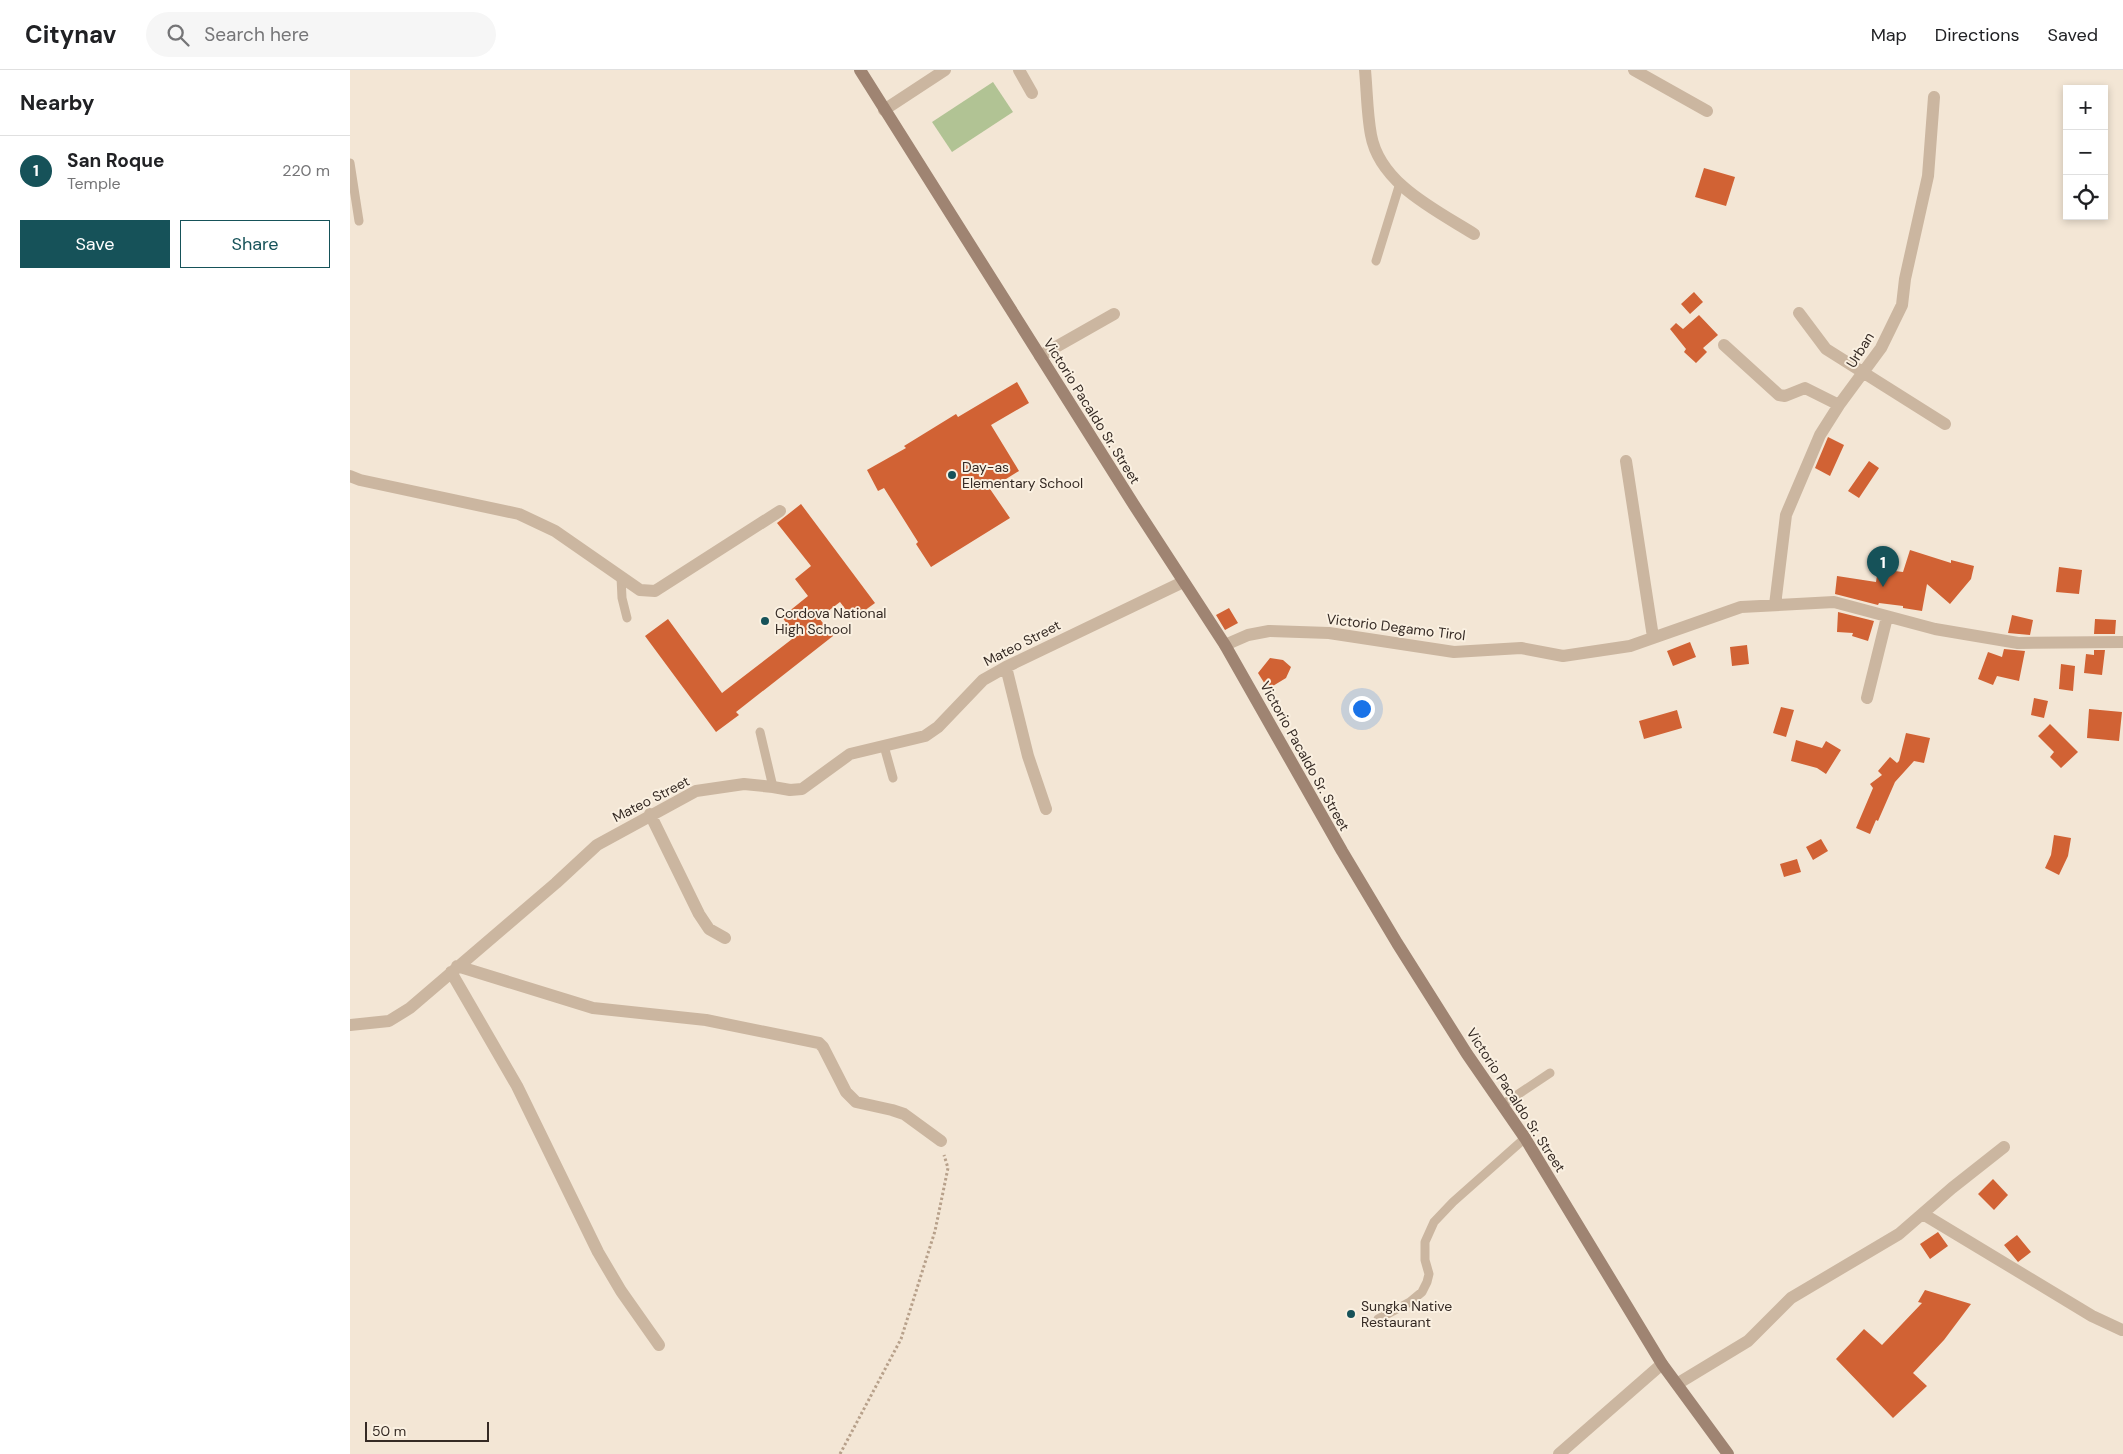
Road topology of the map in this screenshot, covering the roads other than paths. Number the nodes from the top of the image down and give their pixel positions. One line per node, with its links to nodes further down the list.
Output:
1 (860, 70): 8 (street, Victorio Pacaldo Sr. Street)
2 (945, 70): 8 (street)
3 (1019, 70): 6 (street)
4 (1365, 70): 11 (street)
5 (1634, 70): 9 (street)
6 (1032, 93)
7 (1934, 97): 19 (street, Urban)
8 (884, 110): 18 (street, Victorio Pacaldo Sr. Street)
9 (1707, 111)
10 (350, 163): 12 (lane)
11 (1400, 183): 13 (street); 14 (lane)
12 (359, 221)
13 (1474, 234)
14 (1376, 261)
15 (1114, 314): 18 (street)
16 (1799, 314): 19 (street)
17 (1724, 345): 20 (street)
18 (1040, 356): 26 (street, Victorio Pacaldo Sr. Street)
19 (1864, 373): 20 (street, Urban); 21 (street)
20 (1839, 405): 27 (street, Urban)
21 (1945, 424)
22 (1626, 461): 30 (street)
23 (350, 476): 25 (street)
24 (780, 511): 25 (street)
25 (621, 577): 29 (lane)
26 (1183, 582): 32 (street, Victorio Pacaldo Sr. Street); 33 (street, Mateo Street)
27 (1775, 605): 28 (street, Victorio Degamo Tirol); 30 (street, Victorio Degamo Tirol)
28 (1887, 617): 31 (street, Victorio Degamo Tirol); 34 (street)
29 (627, 618)
30 (1654, 637): 32 (street, Victorio Degamo Tirol)
31 (2123, 642)
32 (1225, 645): 45 (street, Victorio Pacaldo Sr. Street)
33 (1006, 667): 36 (street, Mateo Street); 39 (street)
34 (1867, 698)
35 (760, 732): 38 (lane)
36 (884, 746): 37 (lane); 38 (street, Mateo Street)
37 (893, 778)
38 (773, 786): 40 (street, Mateo Street)
39 (1046, 809)
40 (650, 814): 41 (street); 42 (street, Mateo Street)
41 (725, 938)
42 (454, 969): 43 (street, Mateo Street); 47 (street); 52 (street)
43 (350, 1024)
44 (1550, 1074): 45 (lane)
45 (1502, 1105): 46 (street, Victorio Pacaldo Sr. Street)
46 (1525, 1138): 50 (lane); 53 (street, Victorio Pacaldo Sr. Street)
47 (941, 1141)
48 (2004, 1147): 49 (street)
49 (1923, 1214): 51 (street); 54 (street)
50 (1378, 1320)
51 (2122, 1330)
52 (659, 1346)
53 (1662, 1364): 54 (street, Victorio Pacaldo Sr. Street); 55 (street)
54 (1677, 1384): 56 (street, Victorio Pacaldo Sr. Street)
55 (1559, 1454)
56 (1728, 1454)

